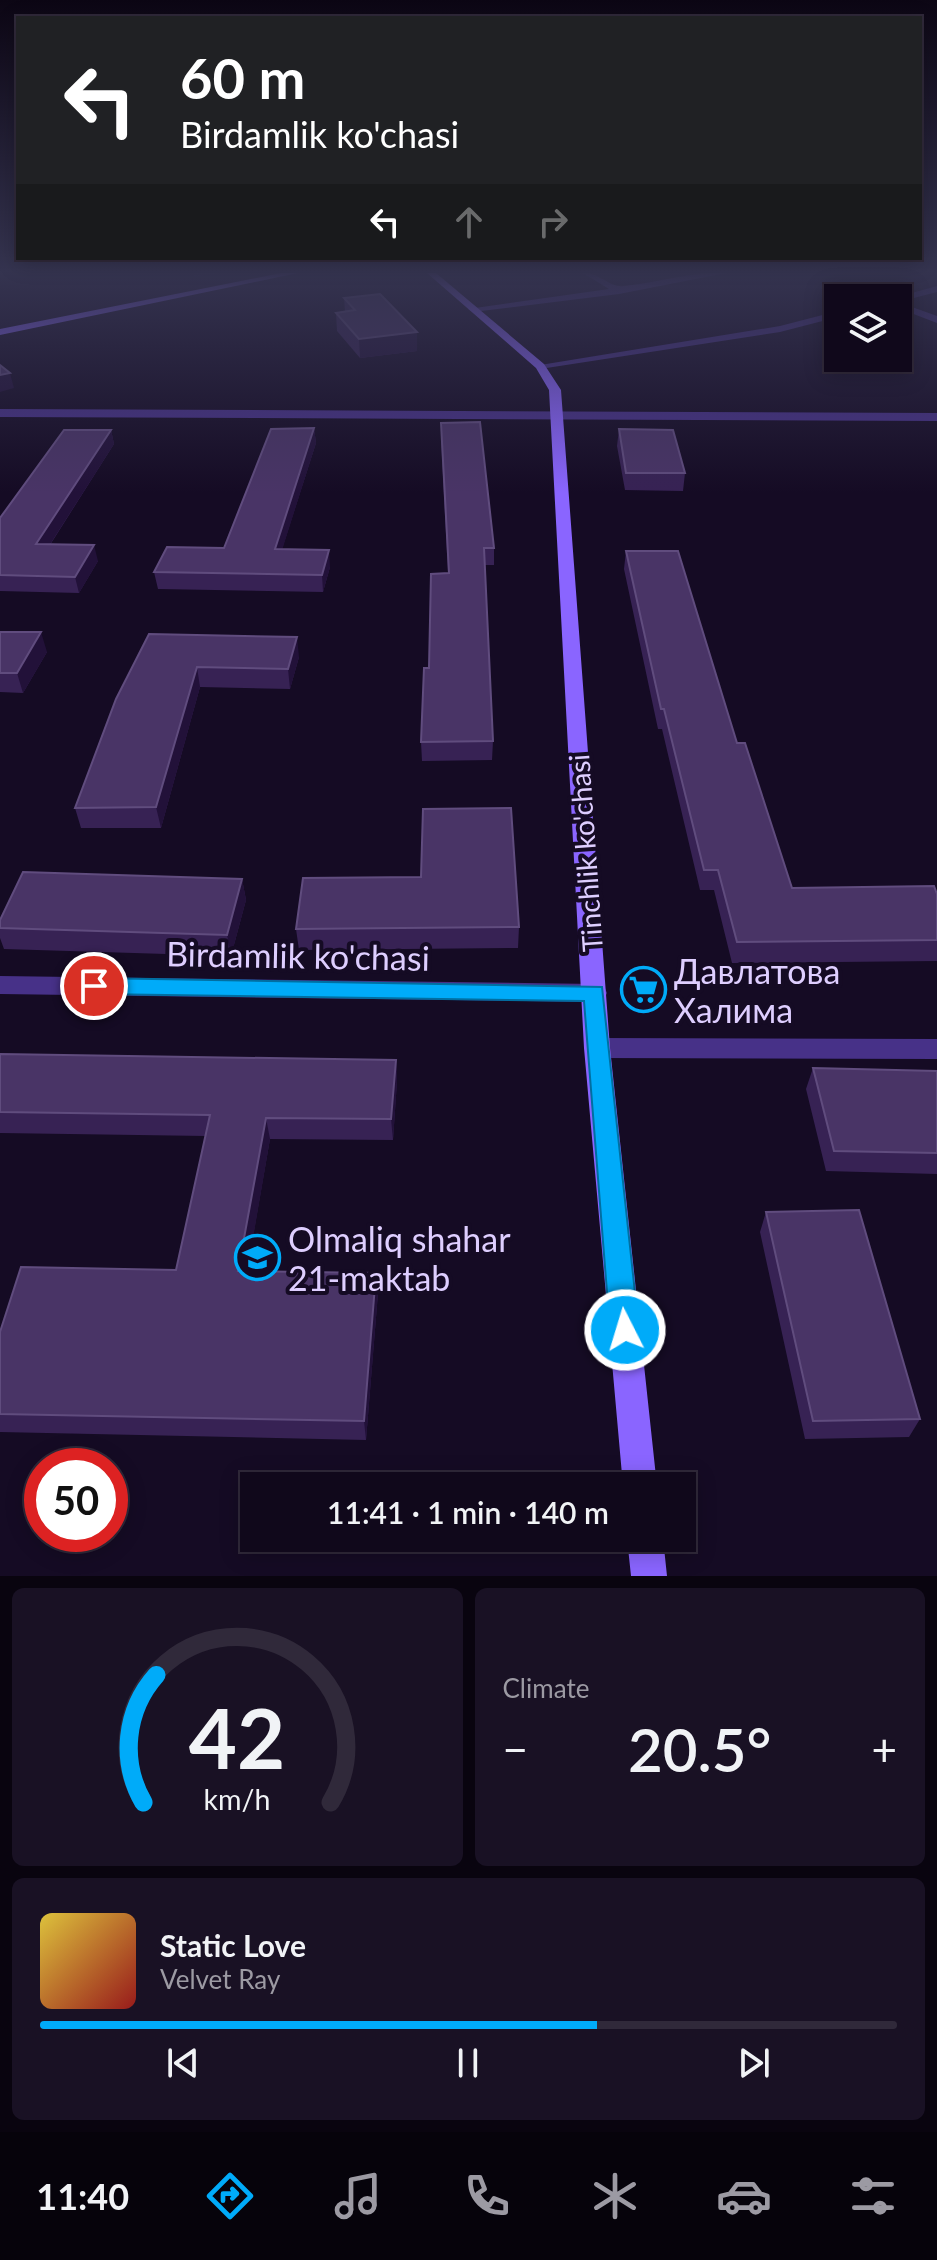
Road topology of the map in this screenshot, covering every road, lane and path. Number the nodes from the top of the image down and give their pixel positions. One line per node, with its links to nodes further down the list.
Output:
1 (517, 347): 3 (main road, Tinchlik ko'chasi)
2 (666, 347): 3 (street)
3 (540, 366): 5 (main road, Tinchlik ko'chasi)
4 (0, 413): 5 (street)
5 (555, 414): 6 (street); 8 (main road, Tinchlik ko'chasi)
6 (937, 417)
7 (0, 985): 8 (street, Birdamlik ko'chasi)
8 (595, 993): 9 (main road, Tinchlik ko'chasi)
9 (597, 1048): 10 (street); 11 (main road, Tinchlik ko'chasi)
10 (937, 1049)
11 (639, 1472)
12 (646, 1552): 13 (main road)
13 (649, 1576)

